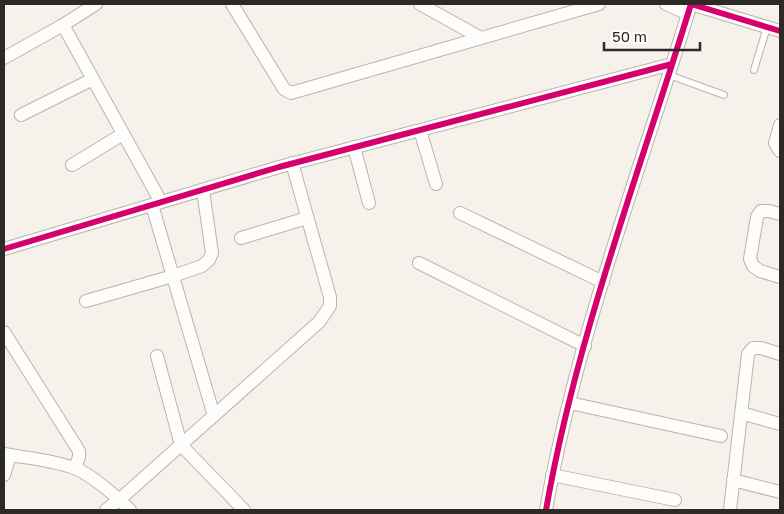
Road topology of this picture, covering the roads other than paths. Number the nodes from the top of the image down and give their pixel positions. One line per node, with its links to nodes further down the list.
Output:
1 (96, 4): 7 (street)
2 (232, 4): 10 (street)
3 (420, 4): 10 (street)
4 (599, 4): 10 (street)
5 (666, 4): 6 (street)
6 (688, 14): 8 (street); 12 (street)
7 (63, 25): 11 (street); 14 (street)
8 (767, 27): 9 (street); 13 (lane)
9 (780, 31)
10 (481, 38)
11 (4, 58)
12 (671, 70): 15 (lane); 18 (street); 36 (street)
13 (754, 70)
14 (93, 79): 16 (street); 19 (street)
15 (724, 95)
16 (21, 115)
17 (780, 125): 21 (street)
18 (420, 130): 20 (street); 24 (street)
19 (123, 134): 23 (street); 27 (street)
20 (354, 147): 22 (street); 26 (street)
21 (780, 151)
22 (292, 163): 25 (street); 30 (street)
23 (72, 165)
24 (436, 184)
25 (203, 190): 27 (street); 34 (street)
26 (369, 203)
27 (157, 204): 32 (street); 34 (street)
28 (460, 212): 36 (street)
29 (780, 214): 35 (street)
30 (308, 218): 31 (street); 44 (street)
31 (241, 238)
32 (4, 250)
33 (419, 263): 39 (street)
34 (173, 276): 37 (street); 44 (street)
35 (780, 277)
36 (602, 282): 39 (street)
37 (86, 301)
38 (4, 332): 49 (street)
39 (585, 346): 42 (street)
40 (780, 354): 43 (street)
41 (157, 356): 47 (street)
42 (570, 403): 46 (street); 51 (street)
43 (741, 414): 45 (street); 52 (street)
44 (214, 416): 47 (street)
45 (780, 424)
46 (721, 436)
47 (181, 445): 54 (street); 58 (street)
48 (7, 454): 49 (street); 50 (street)
49 (75, 468): 54 (street)
50 (4, 475)
51 (552, 475): 55 (street); 59 (street)
52 (733, 480): 53 (street); 60 (street)
53 (780, 492)
54 (119, 500): 56 (street); 57 (street)
55 (675, 500)
56 (106, 510)
57 (130, 510)
58 (244, 510)
59 (546, 510)
60 (730, 510)

